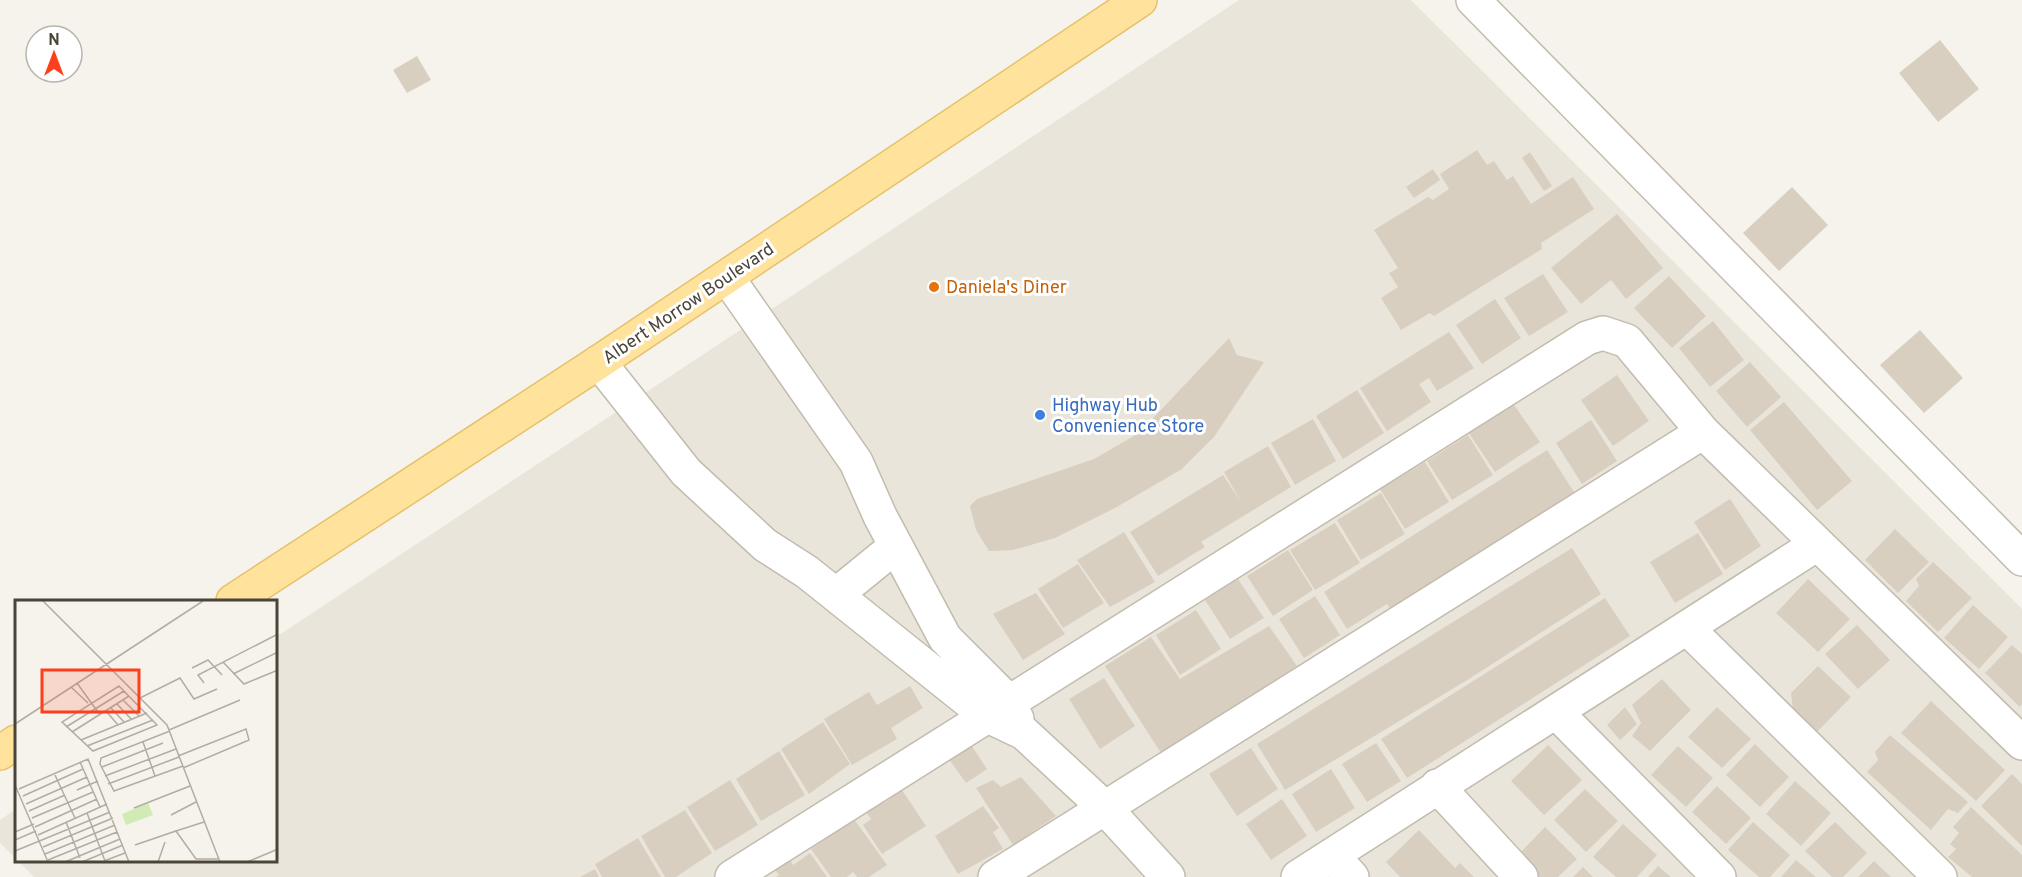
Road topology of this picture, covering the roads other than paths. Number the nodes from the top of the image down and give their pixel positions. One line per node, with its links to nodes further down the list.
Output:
1 (1140, 0): 3 (main road, Albert Morrow Boulevard)
2 (1473, 0): 8 (street)
3 (727, 277): 4 (main road, Albert Morrow Boulevard); 7 (street)
4 (599, 362): 9 (street); 10 (main road, Albert Morrow Boulevard)
5 (1703, 432): 6 (street); 12 (street); 18 (street)
6 (1818, 544): 11 (street); 15 (street)
7 (896, 546): 9 (street); 12 (street)
8 (2022, 558)
9 (837, 594): 12 (street)
10 (235, 600)
11 (1687, 628): 13 (street); 26 (street)
12 (997, 708): 18 (street); 20 (street)
13 (1557, 713): 17 (street); 25 (street)
14 (15, 743): 16 (main road)
15 (2022, 743)
16 (0, 753)
17 (1437, 786): 19 (street); 24 (street)
18 (1105, 808): 21 (street); 22 (street)
19 (1342, 866): 23 (street)
20 (732, 877)
21 (995, 877)
22 (1168, 877)
23 (1298, 877)
24 (1521, 877)
25 (1719, 877)
26 (1940, 877)

